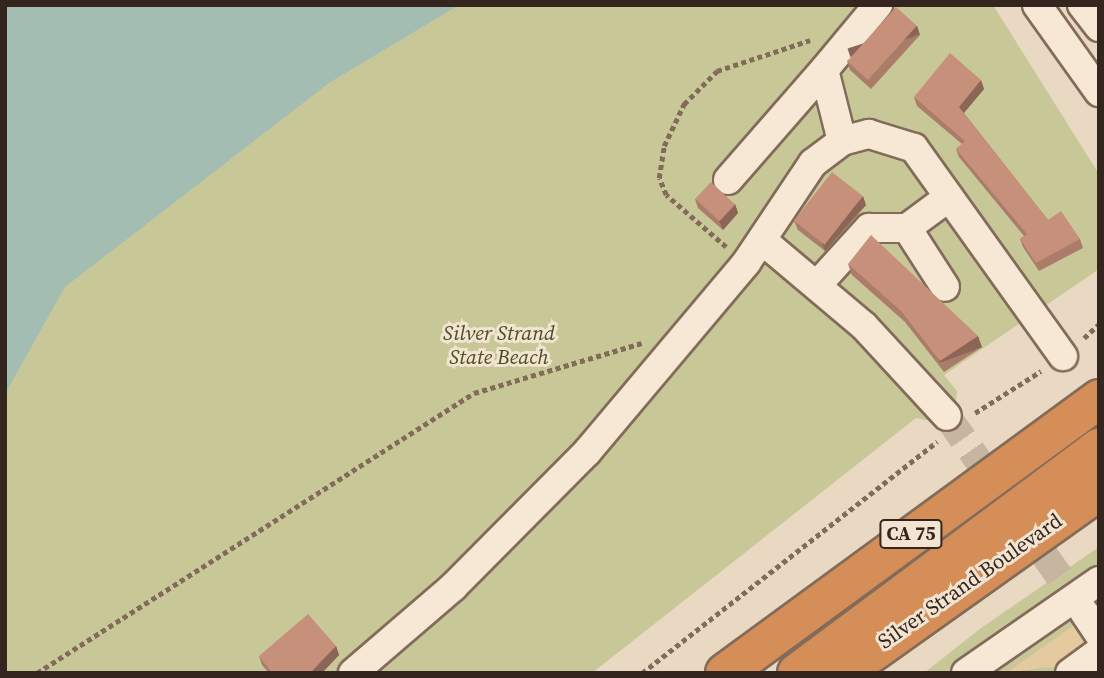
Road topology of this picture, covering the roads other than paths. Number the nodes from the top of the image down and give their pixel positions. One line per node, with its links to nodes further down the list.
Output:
1 (878, 5): 5 (street)
2 (1037, 5): 6 (street)
3 (1082, 5): 4 (street)
4 (1099, 27)
5 (824, 70): 7 (street); 8 (street)
6 (1099, 92)
7 (842, 141): 9 (street); 11 (street)
8 (728, 180)
9 (949, 197): 10 (street); 14 (street)
10 (907, 228): 12 (street); 13 (street)
11 (763, 241): 12 (street); 21 (street)
12 (818, 284): 16 (street)
13 (946, 288)
14 (1063, 356)
15 (1099, 399): 22 (highway, CA 75)
16 (955, 422)
17 (1099, 448): 23 (highway)
18 (1099, 491): 24 (highway, Silver Strand Boulevard)
19 (1099, 581): 25 (street)
20 (1099, 652): 26 (street)
21 (353, 673)
22 (725, 673)
23 (797, 673)
24 (843, 673)
25 (965, 673)
26 (1070, 673)

